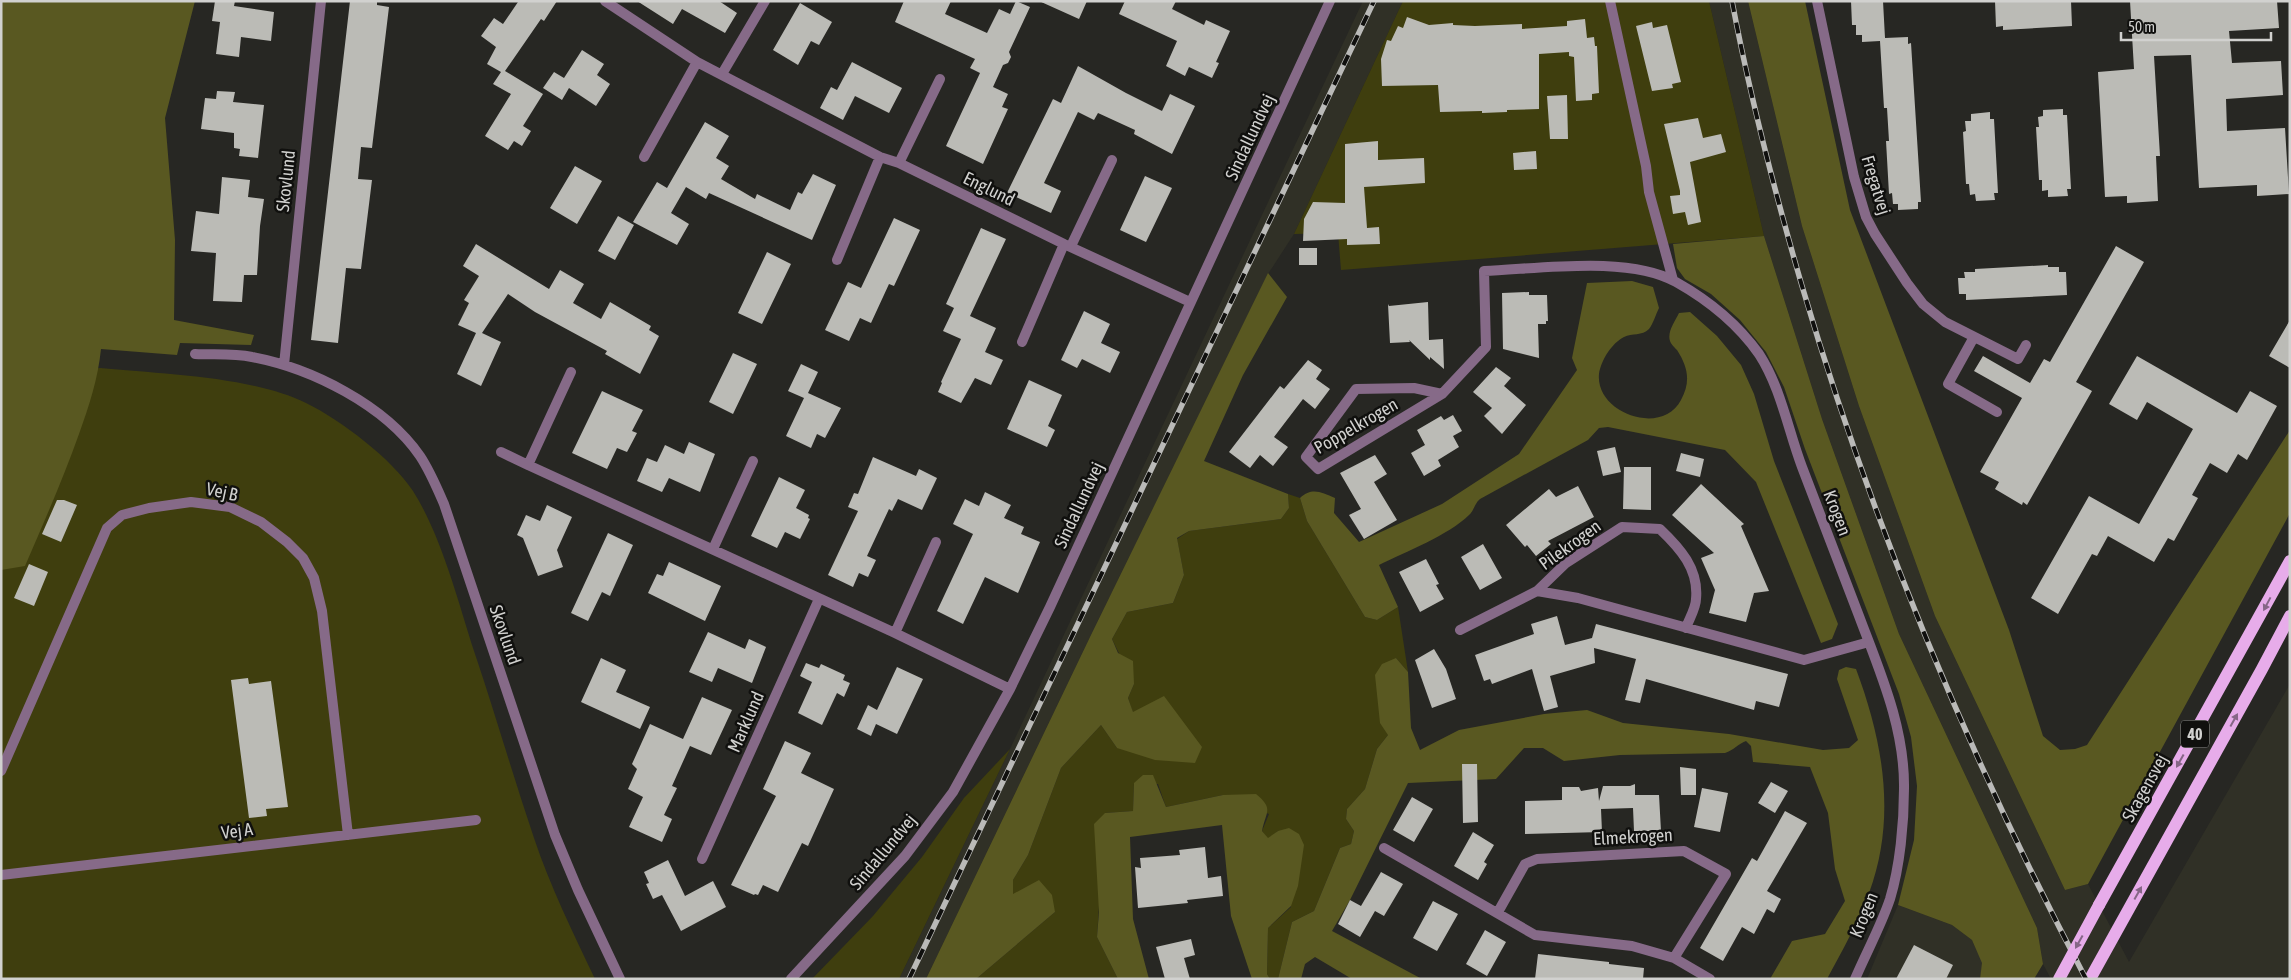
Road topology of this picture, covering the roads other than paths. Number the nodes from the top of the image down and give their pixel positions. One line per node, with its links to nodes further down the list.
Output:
1 (321, 1): 23 (street, Skovlund)
2 (605, 1): 7 (street, Englund)
3 (765, 1): 8 (street)
4 (1330, 1): 18 (street, Sindallundvej)
5 (1610, 1): 17 (street)
6 (1816, 1): 19 (street, Fregatvej)
7 (697, 62): 8 (street, Englund); 11 (street)
8 (722, 74): 10 (street, Englund)
9 (940, 79): 13 (street)
10 (880, 156): 13 (street, Englund); 15 (street)
11 (644, 158)
12 (1112, 160): 14 (street)
13 (899, 163): 14 (street, Englund)
14 (1068, 245): 18 (street, Englund); 20 (street)
15 (837, 260)
16 (1484, 271): 17 (street, Krogen); 25 (street, Poppelkrogen)
17 (1673, 280): 39 (street, Krogen)
18 (1190, 302): 40 (street, Sindallundvej)
19 (1974, 337): 21 (street, Fregatvej); 26 (street)
20 (1022, 342)
21 (2026, 345)
22 (195, 354): 23 (street, Skovlund)
23 (284, 365): 49 (street, Skovlund)
24 (571, 372): 29 (street)
25 (1442, 394): 25 (street, Poppelkrogen)
26 (1997, 412)
27 (500, 452): 29 (street)
28 (753, 461): 31 (street)
29 (528, 465): 31 (street)
30 (936, 542): 38 (street)
31 (713, 550): 34 (street)
32 (2290, 561): 53 (main road, Skagensvej / 40, one-way to 53, bridge)
33 (1537, 591): 36 (street, Pilekrogen); 36 (street, Pilekrogen); 37 (street, Pilekrogen)
34 (819, 600): 38 (street); 45 (street, Marklund)
35 (2290, 616): 54 (main road, 40, one-way to 35)
36 (1686, 628): 39 (street, Pilekrogen)
37 (1460, 630)
38 (895, 633): 40 (street)
39 (1869, 642): 52 (street, Krogen)
40 (1010, 689): 50 (street, Sindallundvej)
41 (1, 771): 43 (street, Vej B)
42 (476, 820): 43 (street, Vej A)
43 (348, 835): 46 (street, Vej A)
44 (1384, 848): 47 (street)
45 (702, 859)
46 (1, 875)
47 (1498, 912): 48 (street); 48 (street, Elmekrogen)
48 (1674, 958): 51 (street)
49 (620, 979)
50 (791, 979)
51 (1710, 979)
52 (1855, 979)
53 (2059, 979)
54 (2090, 979)

